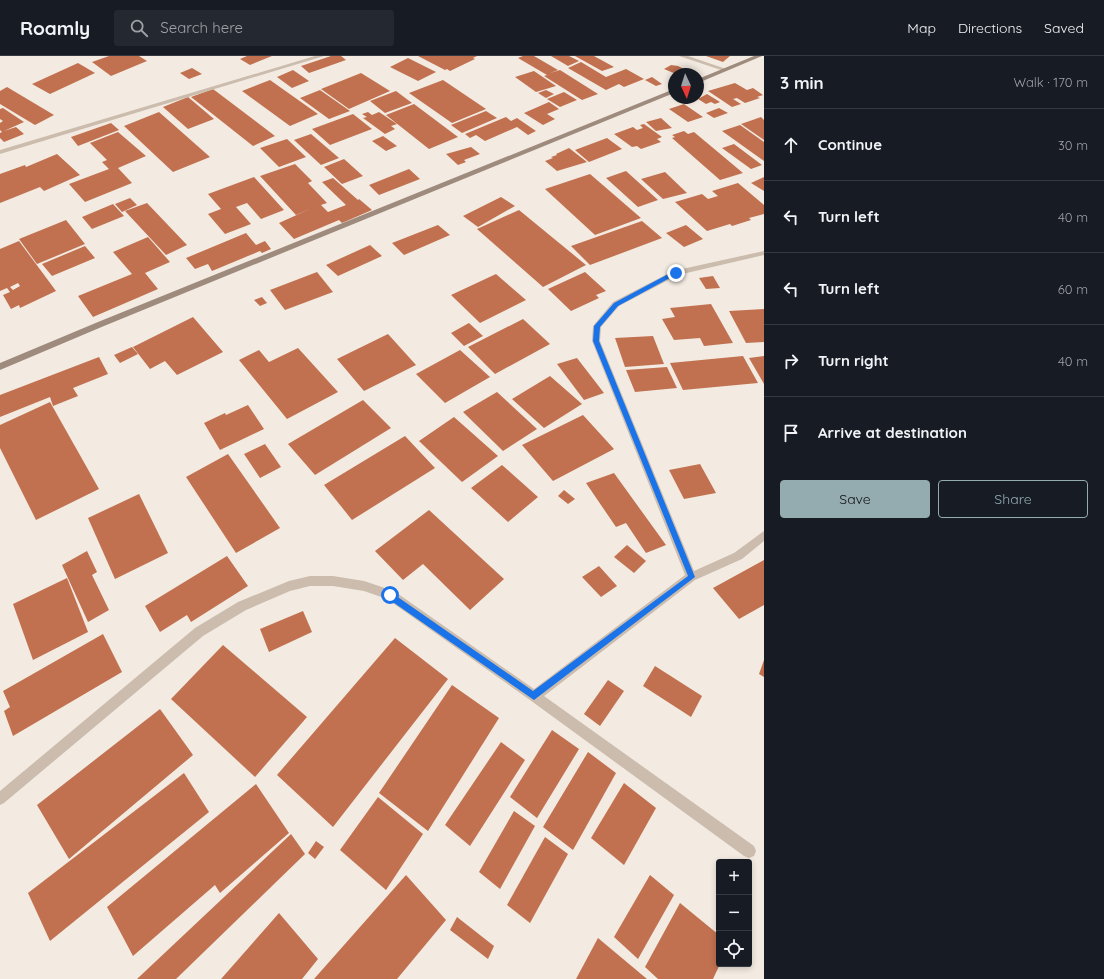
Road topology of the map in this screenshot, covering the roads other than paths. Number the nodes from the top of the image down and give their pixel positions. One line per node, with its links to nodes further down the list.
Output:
1 (321, 56): 7 (street)
2 (682, 56): 4 (street)
3 (759, 56): 4 (street)
4 (726, 70): 5 (street)
5 (704, 79)
6 (668, 93): 9 (street)
7 (0, 152)
8 (764, 253): 11 (street)
9 (0, 367)
10 (764, 535): 11 (street)
11 (692, 577): 12 (street)
12 (534, 696): 13 (street); 14 (street)
13 (0, 799)
14 (749, 851)

